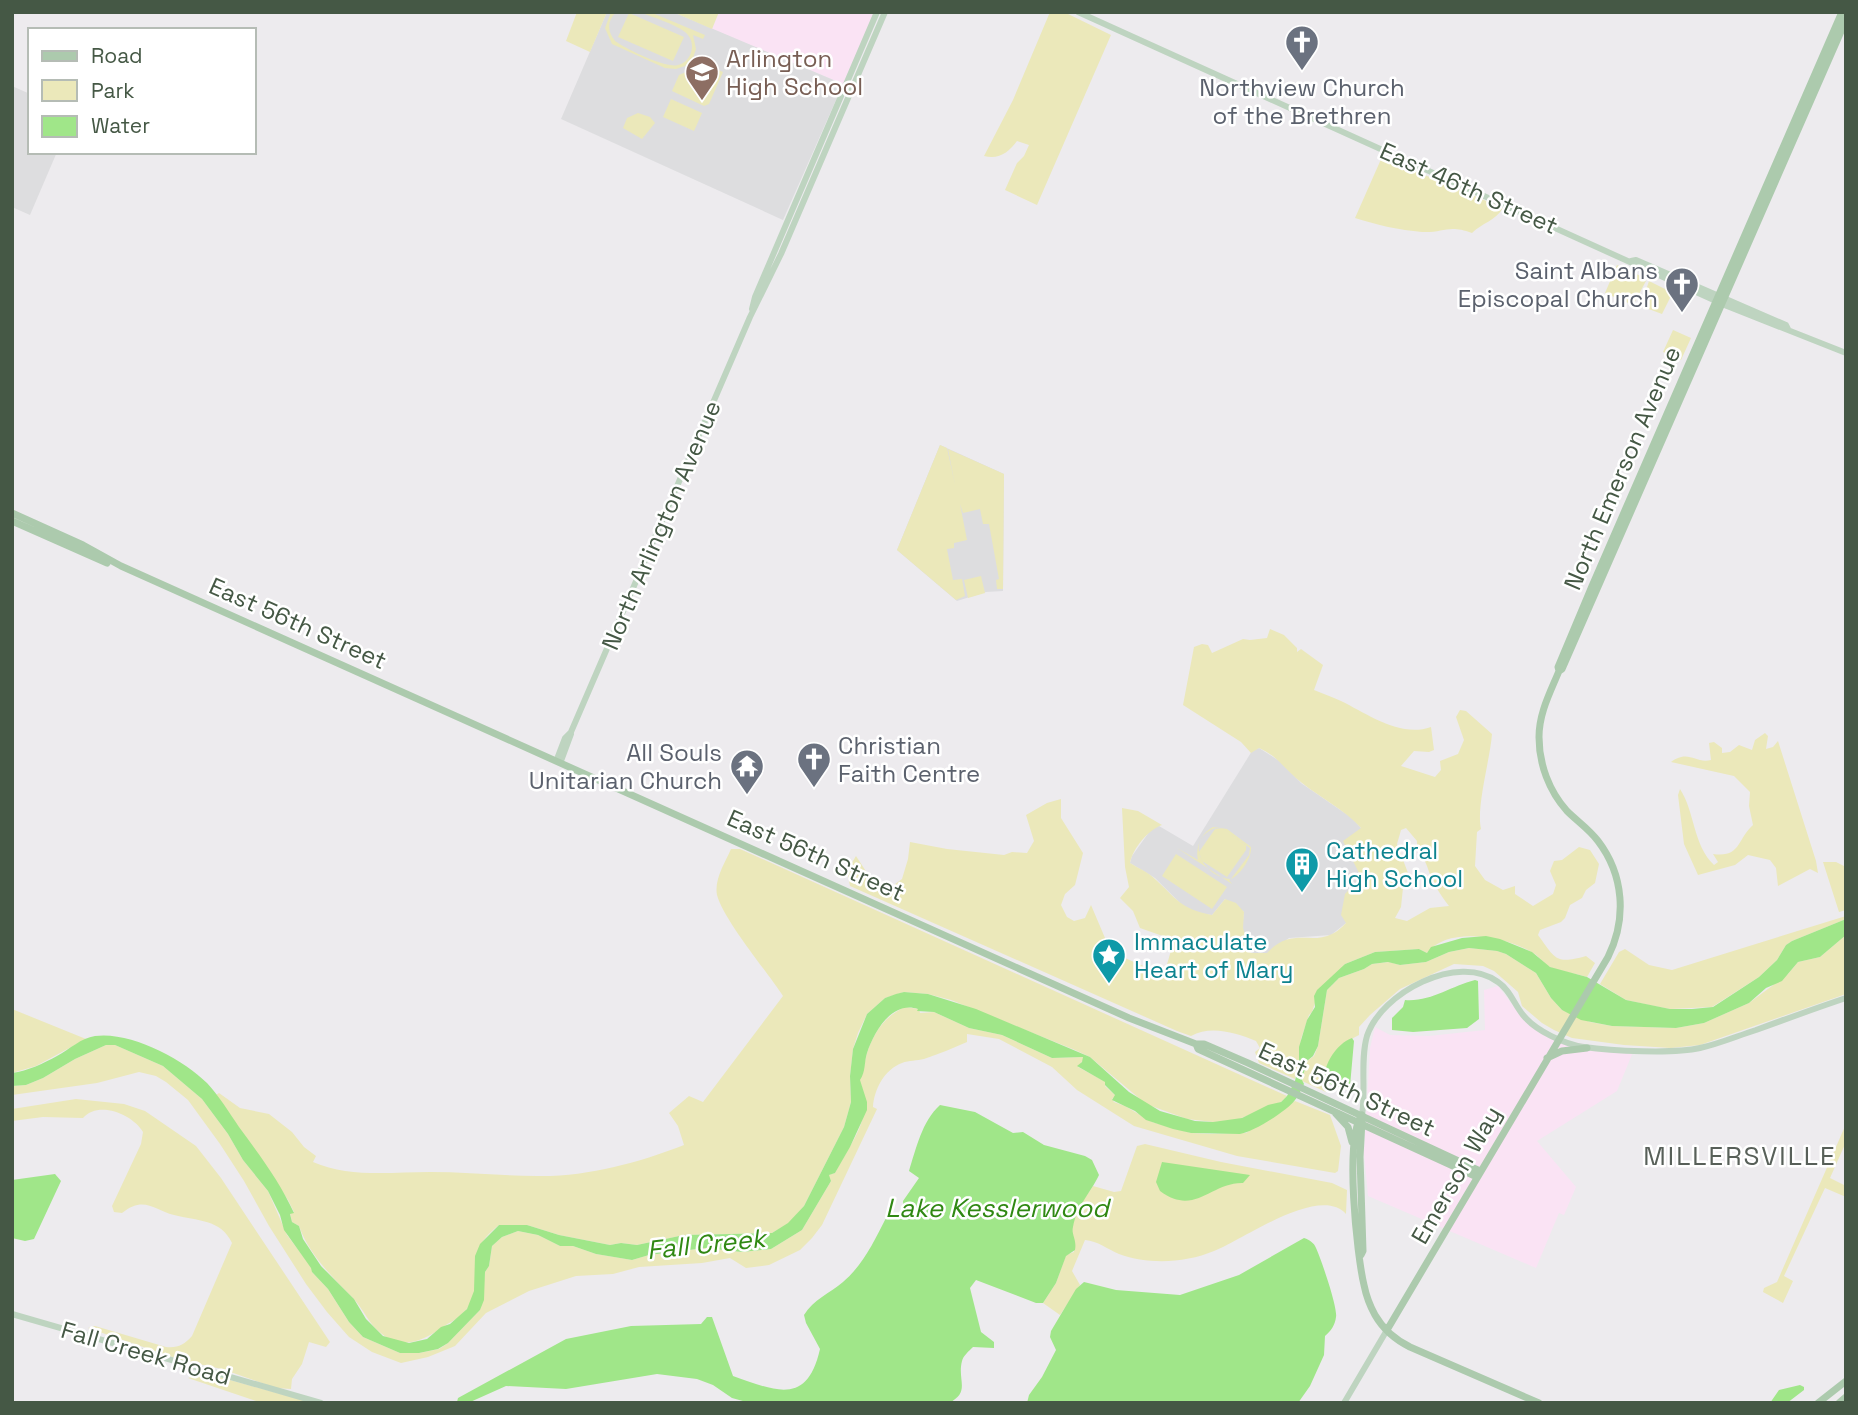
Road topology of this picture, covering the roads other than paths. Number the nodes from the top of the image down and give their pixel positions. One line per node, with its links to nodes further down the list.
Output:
1 (877, 12): 7 (main road, North Arlington Avenue)
2 (885, 12): 7 (main road, North Arlington Avenue)
3 (1078, 12): 6 (main road, East 46th Street)
4 (1842, 12): 6 (main road, North Emerson Avenue)
5 (1846, 20): 6 (main road, North Emerson Avenue)
6 (1720, 299): 8 (main road, East 46th Street); 14 (main road, North Emerson Avenue)
7 (750, 317): 12 (main road, North Arlington Avenue)
8 (1846, 354)
9 (12, 513): 11 (main road, East 56th Street)
10 (12, 521): 11 (main road, East 56th Street)
11 (114, 562): 12 (main road, East 56th Street)
12 (559, 760): 17 (main road, East 56th Street)
13 (1846, 998): 15 (main road)
14 (1559, 1039): 15 (main road); 16 (main road, Emerson Way); 19 (main road)
15 (1587, 1048): 16 (main road)
16 (1547, 1059): 21 (main road, Emerson Way)
17 (1312, 1096): 18 (main road, East 56th Street); 19 (main road, East 56th Street)
18 (1334, 1110): 19 (main road, East 56th Street); 20 (main road)
19 (1360, 1120): 20 (main road); 21 (main road, East 56th Street); 22 (main road)
20 (1353, 1146): 22 (main road)
21 (1478, 1174): 24 (main road, Emerson Way)
22 (1361, 1255): 24 (main road)
23 (12, 1314): 27 (main road, Fall Creek Road)
24 (1387, 1330): 28 (main road); 29 (main road)
25 (1846, 1381): 30 (main road)
26 (1846, 1397): 31 (main road)
27 (321, 1403)
28 (1344, 1403)
29 (1539, 1403)
30 (1818, 1403)
31 (1839, 1403)

